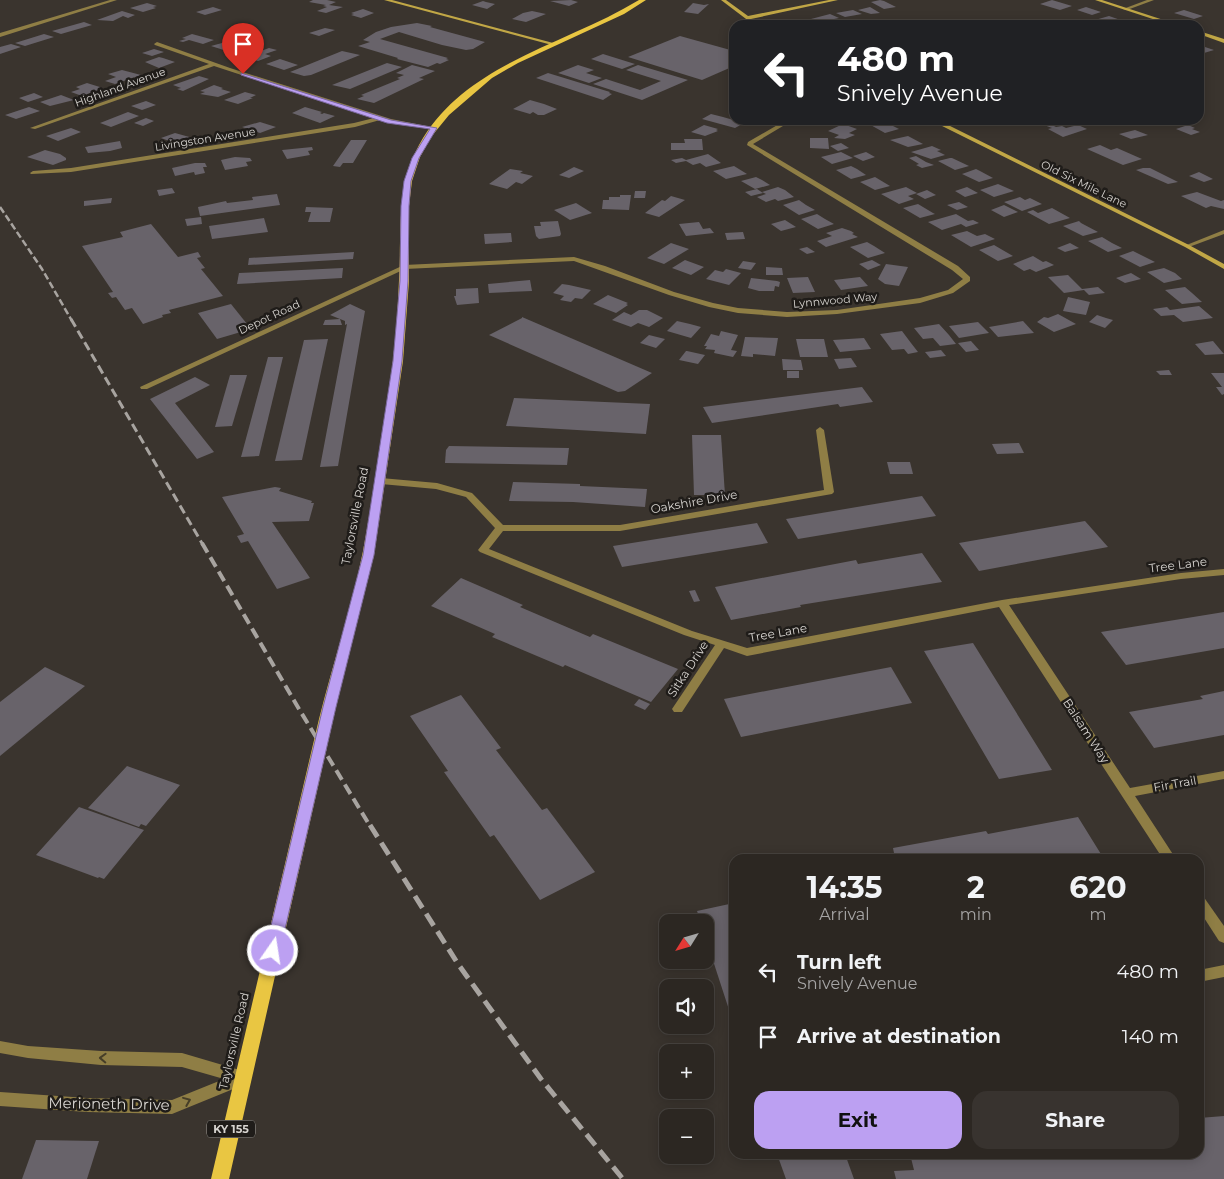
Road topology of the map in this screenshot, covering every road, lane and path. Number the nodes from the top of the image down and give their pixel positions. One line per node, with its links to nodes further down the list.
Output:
1 (115, 0): 13 (street)
2 (386, 0): 16 (street)
3 (643, 0): 16 (main road, Taylorsville Road / KY 155)
4 (723, 0): 9 (street)
5 (836, 0): 9 (street)
6 (1097, 0): 8 (street)
7 (1152, 0): 8 (street)
8 (1125, 9): 11 (street)
9 (747, 18): 10 (street)
10 (750, 20)
11 (1160, 20)
12 (1204, 34): 14 (street)
13 (0, 35)
14 (1224, 41)
15 (157, 44): 17 (street)
16 (554, 44): 22 (main road, Taylorsville Road / KY 155)
17 (214, 64): 18 (street); 21 (street, Highland Avenue)
18 (380, 118): 22 (street); 23 (street, Livingston Avenue)
19 (781, 125): 26 (street, Lynnwood Way)
20 (943, 125): 25 (street, Old Six Mile Lane)
21 (33, 128)
22 (434, 128): 26 (main road, Taylorsville Road / KY 155)
23 (33, 173)
24 (1224, 232): 25 (street)
25 (1187, 246): 27 (street, Old Six Mile Lane)
26 (404, 267): 28 (street, Depot Road); 30 (main road, Taylorsville Road / KY 155)
27 (1224, 267)
28 (144, 387)
29 (820, 430): 31 (street, Oakshire Drive)
30 (381, 480): 31 (street); 44 (main road, Taylorsville Road / KY 155)
31 (500, 528): 34 (street, Tree Lane)
32 (1224, 572): 33 (street, Tree Lane)
33 (1002, 602): 34 (street, Tree Lane); 37 (street, Balsam Way)
34 (721, 644): 35 (street, Sitka Drive)
35 (678, 709)
36 (1224, 775): 37 (street, Fir Trail)
37 (1127, 793): 38 (street, Balsam Way)
38 (1167, 854)
39 (1204, 907): 40 (street)
40 (1224, 936)
41 (1224, 971): 42 (street)
42 (1204, 975)
43 (0, 1047): 44 (street, one-way to 43)
44 (243, 1078): 45 (street, Merioneth Drive, one-way to 44); 46 (main road, Taylorsville Road / KY 155)
45 (0, 1099)
46 (220, 1179)

